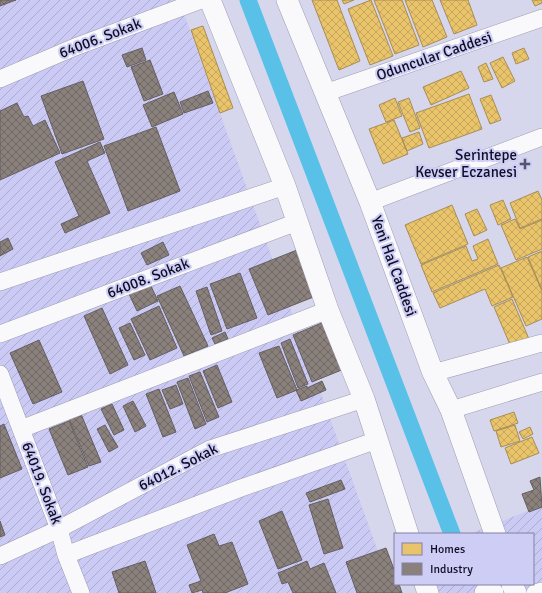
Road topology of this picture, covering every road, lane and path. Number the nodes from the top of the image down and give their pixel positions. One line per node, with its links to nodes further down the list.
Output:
1 (201, 0): 5 (street, 64006. Sokak)
2 (210, 0): 8 (street)
3 (287, 0): 6 (street, Yeni Hal Caddesi)
4 (542, 18): 6 (street, Oduncular Caddesi)
5 (0, 79)
6 (326, 93): 9 (street, Yeni Hal Caddesi)
7 (542, 137): 9 (street)
8 (285, 186): 10 (street); 11 (street)
9 (370, 202): 15 (street, Yeni Hal Caddesi)
10 (297, 222): 12 (street); 13 (street, 64008. Sokak)
11 (0, 282)
12 (328, 310): 18 (street); 21 (street)
13 (0, 334)
14 (542, 343): 15 (street)
15 (433, 373): 20 (street, Yeni Hal Caddesi)
16 (0, 374): 19 (street, 64019. Sokak)
17 (542, 382): 20 (street)
18 (364, 399): 22 (street); 23 (street, 64012. Sokak)
19 (6, 406): 21 (street, 64019. Sokak)
20 (451, 410): 25 (street, Yeni Hal Caddesi)
21 (21, 429): 23 (street, 64019. Sokak)
22 (377, 440): 24 (street); 26 (street)
23 (59, 529): 26 (street, 64019. Sokak); 27 (street, 64012. Sokak)
24 (408, 533)
25 (495, 533)
26 (66, 555): 29 (street, 64019. Sokak)
27 (0, 556)
28 (542, 591): 32 (street)
29 (81, 593)
30 (485, 593): 31 (street)
31 (493, 593)
32 (535, 593)

